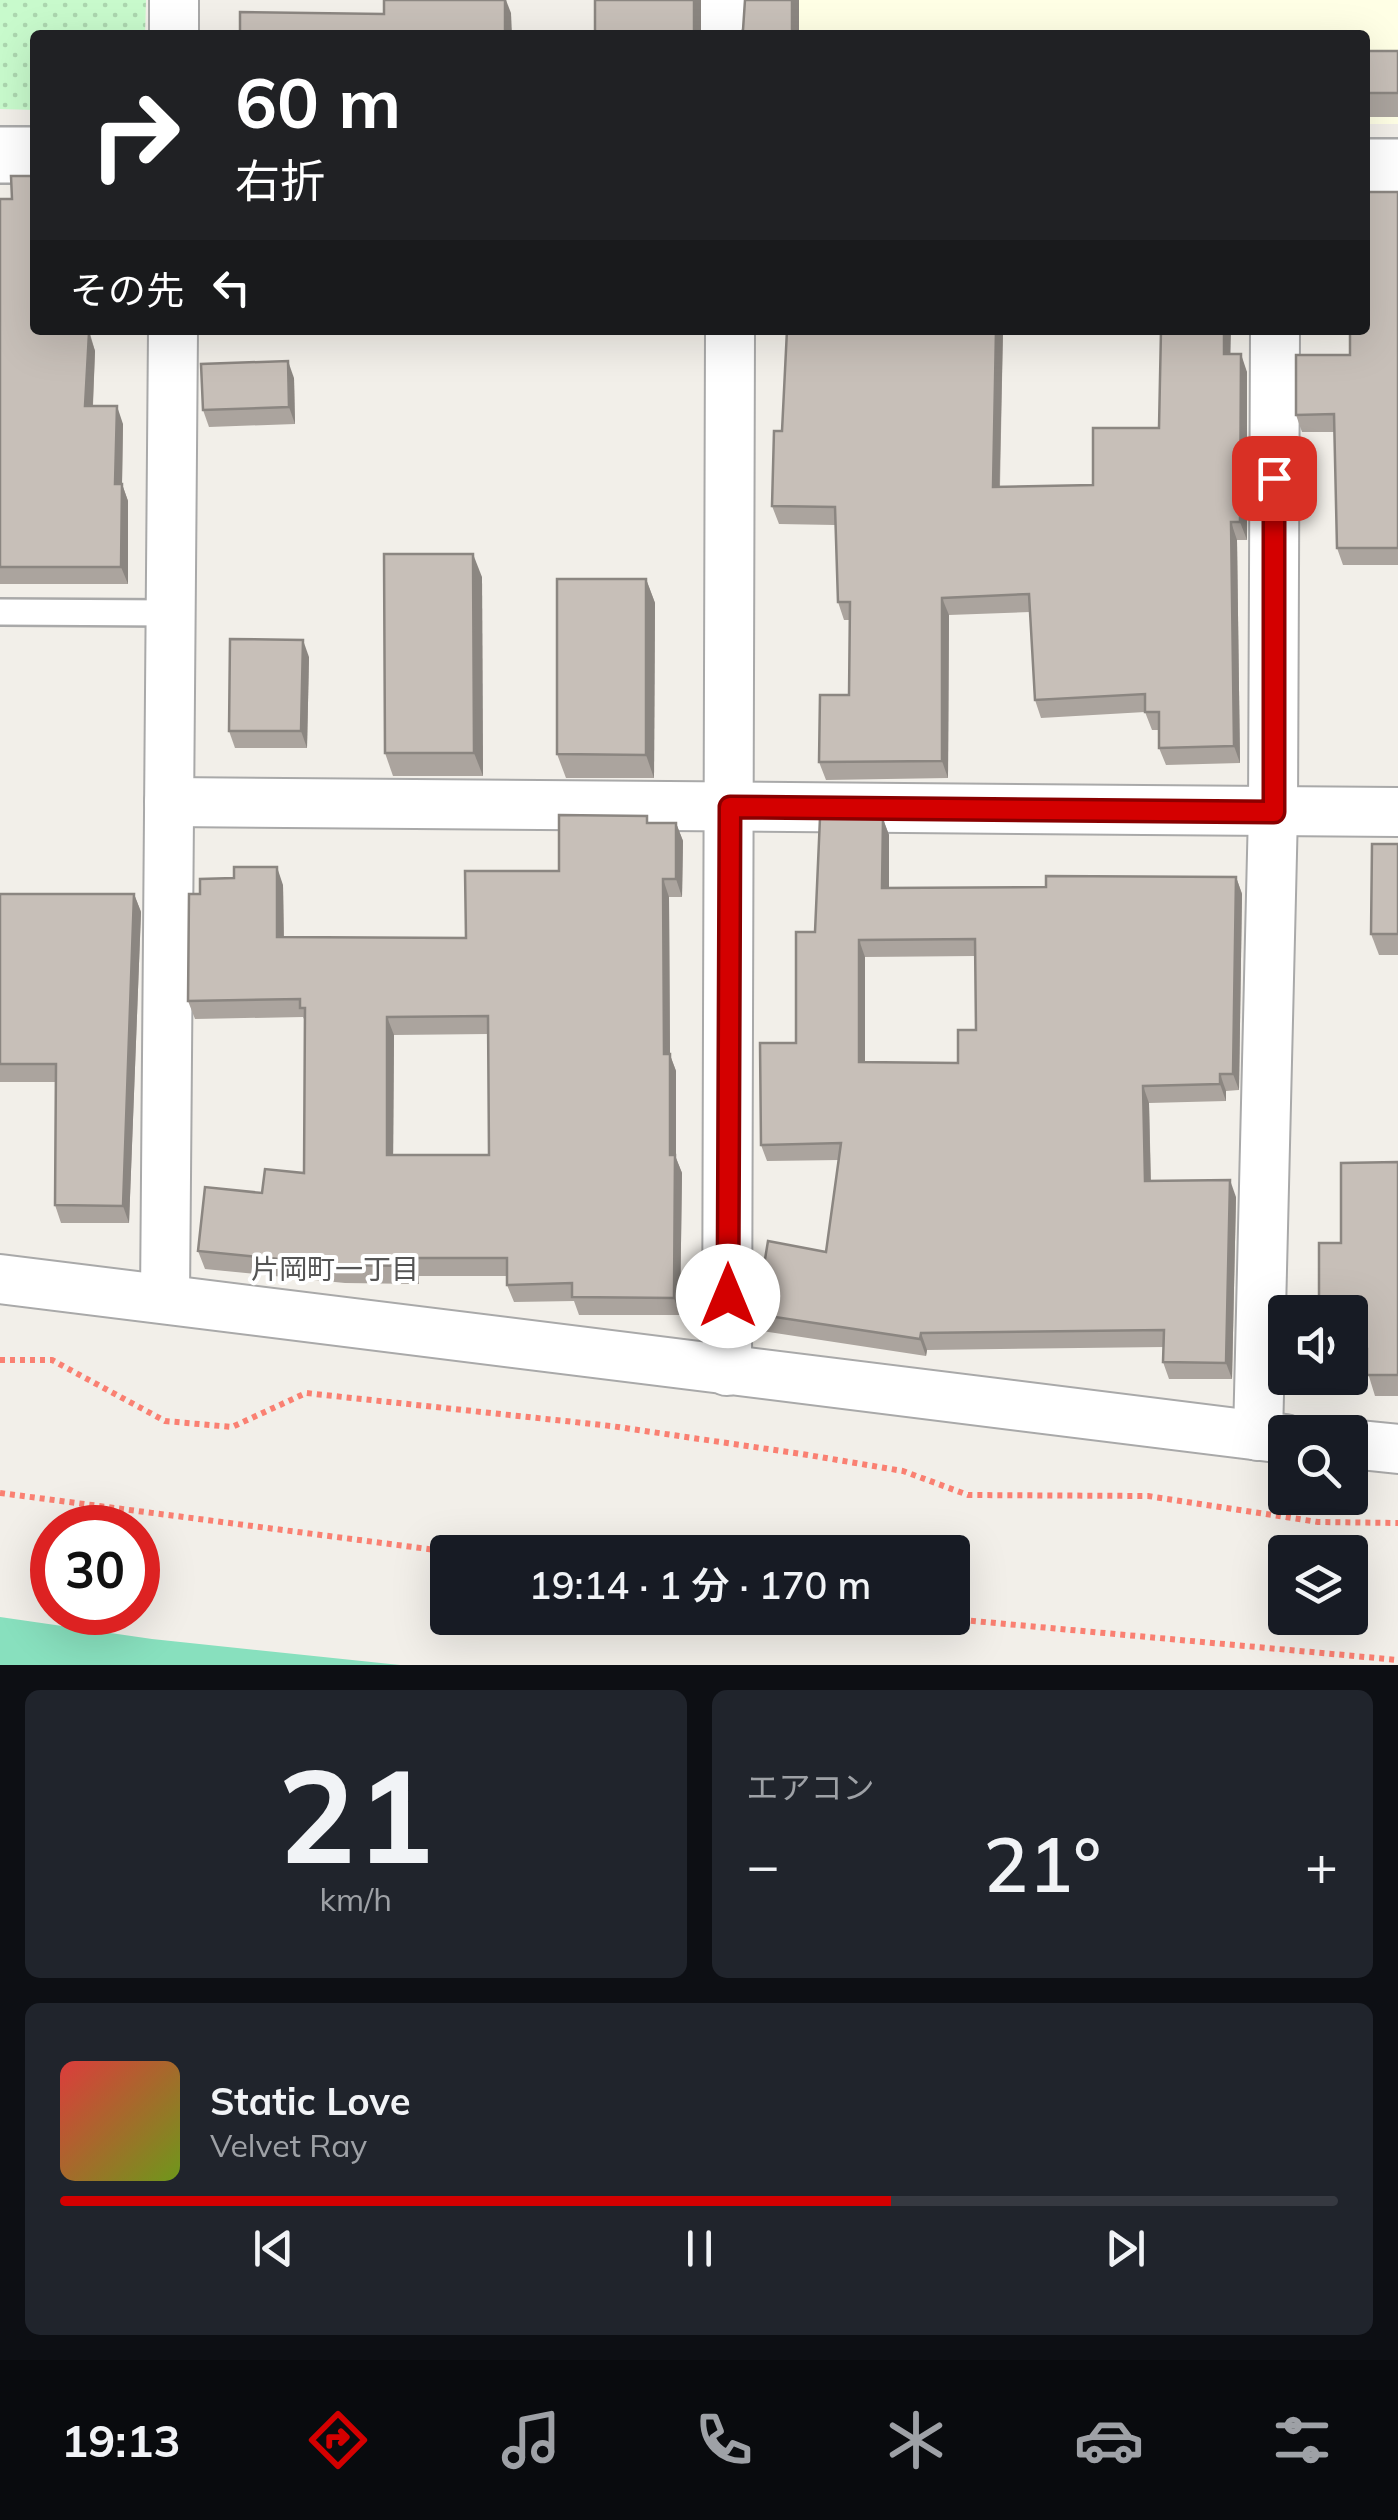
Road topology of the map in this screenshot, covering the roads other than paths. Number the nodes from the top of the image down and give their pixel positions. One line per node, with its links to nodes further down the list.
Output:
1 (174, 0): 3 (street)
2 (726, 0): 4 (street)
3 (174, 30)
4 (725, 30)
5 (0, 154): 6 (street)
6 (30, 155)
7 (1370, 167): 8 (street)
8 (1398, 167)
9 (173, 335): 13 (street)
10 (730, 335): 15 (street)
11 (1275, 335): 16 (street)
12 (0, 612): 13 (lane)
13 (171, 613): 14 (street)
14 (168, 802): 15 (street); 19 (street)
15 (730, 807): 16 (street); 20 (street)
16 (1274, 812): 17 (street); 21 (street)
17 (1398, 812)
18 (0, 1279): 19 (street)
19 (165, 1299): 20 (street)
20 (727, 1371): 22 (street)
21 (1272, 1415)
22 (1268, 1437)
23 (1368, 1446): 24 (street)
24 (1398, 1448)

